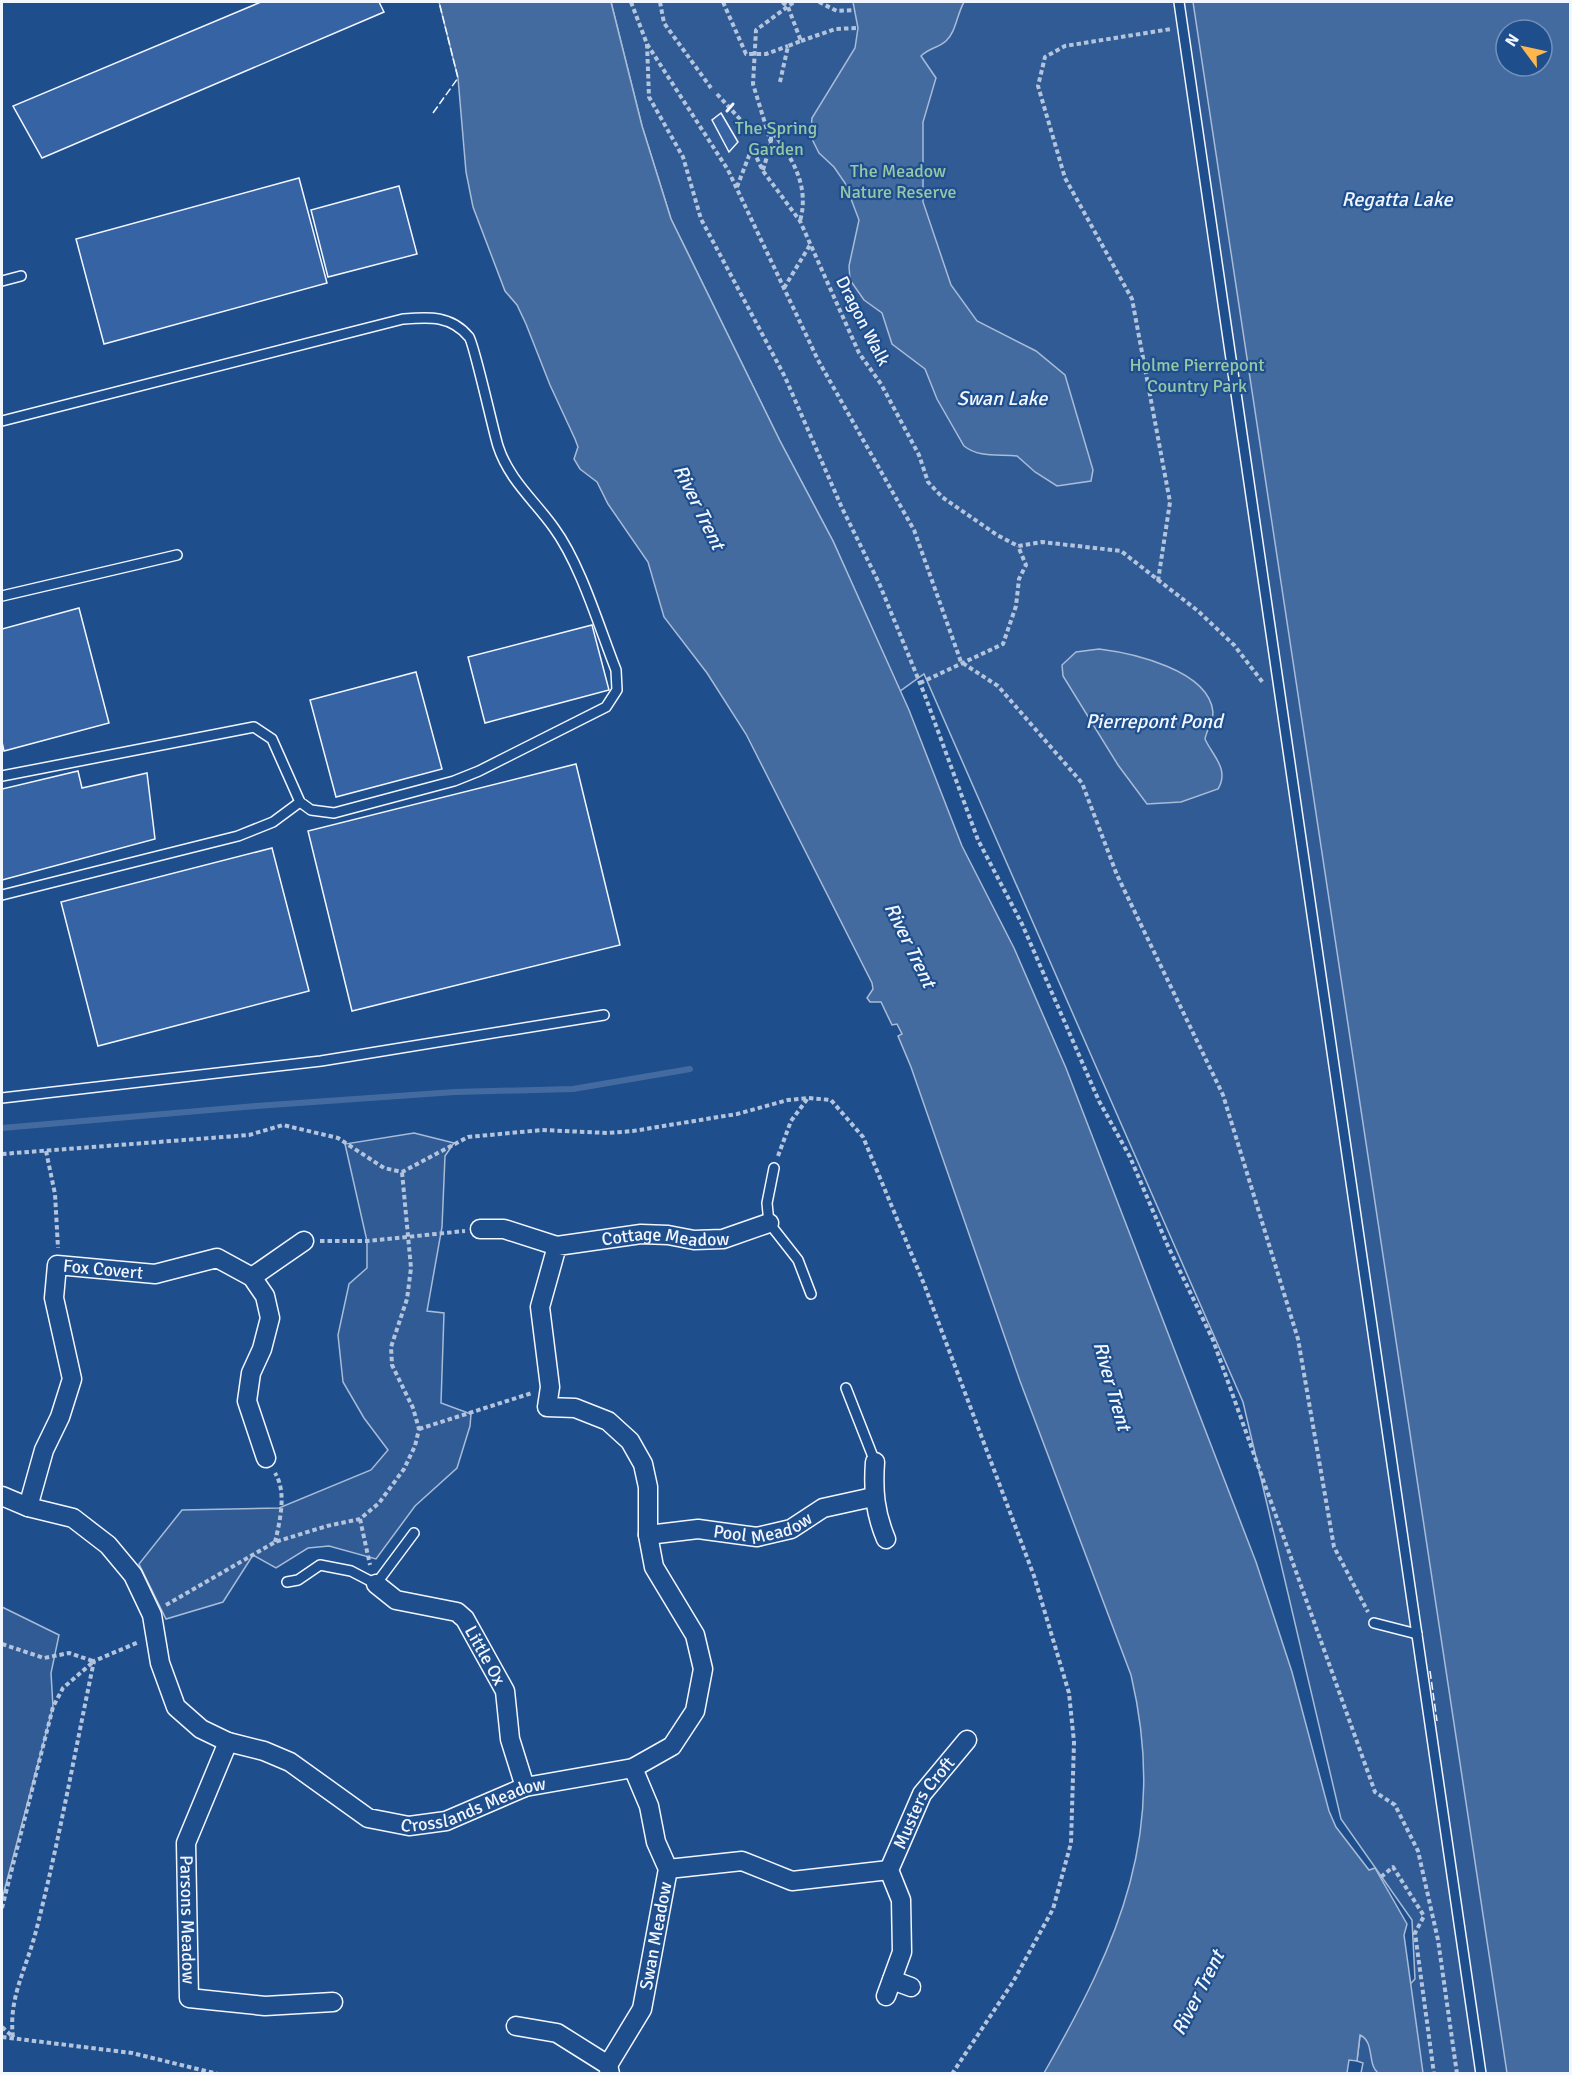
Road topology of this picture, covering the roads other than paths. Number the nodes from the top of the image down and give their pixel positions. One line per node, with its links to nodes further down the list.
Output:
1 (1179, 2): 31 (lane)
2 (21, 276): 3 (lane)
3 (2, 281)
4 (2, 421): 8 (lane)
5 (177, 555): 6 (lane)
6 (2, 596)
7 (2, 776): 8 (lane)
8 (300, 802): 9 (lane)
9 (2, 895)
10 (604, 1015): 11 (lane)
11 (2, 1098)
12 (774, 1168): 13 (lane)
13 (769, 1223): 16 (street, Cottage Meadow); 18 (lane)
14 (480, 1229): 16 (street, Cottage Meadow)
15 (304, 1241): 17 (street)
16 (557, 1246): 26 (street, Crosslands Meadow)
17 (252, 1277): 20 (street); 24 (street, Fox Covert)
18 (810, 1294)
19 (846, 1388): 21 (lane)
20 (266, 1458)
21 (875, 1462): 23 (street)
22 (2, 1496): 24 (street, Crosslands Meadow)
23 (873, 1497): 26 (street, Pool Meadow); 27 (street)
24 (28, 1507): 33 (street, Crosslands Meadow)
25 (414, 1533): 29 (lane)
26 (648, 1535): 34 (street, Crosslands Meadow)
27 (886, 1539)
28 (287, 1582): 29 (lane)
29 (376, 1584): 35 (street, Little Ox)
30 (1374, 1623): 31 (lane)
31 (1417, 1634): 42 (lane)
32 (967, 1740): 37 (street, Musters Croft)
33 (228, 1742): 35 (street, Crosslands Meadow); 39 (street, Parsons Meadow)
34 (633, 1768): 35 (street, Crosslands Meadow); 36 (street, Swan Meadow)
35 (525, 1787)
36 (668, 1869): 37 (street, Musters Croft); 41 (street, Swan Meadow)
37 (889, 1870): 38 (street, Musters Croft)
38 (911, 1988)
39 (333, 2002)
40 (516, 2026): 41 (street, Swan Meadow)
41 (609, 2069)
42 (1481, 2073)

